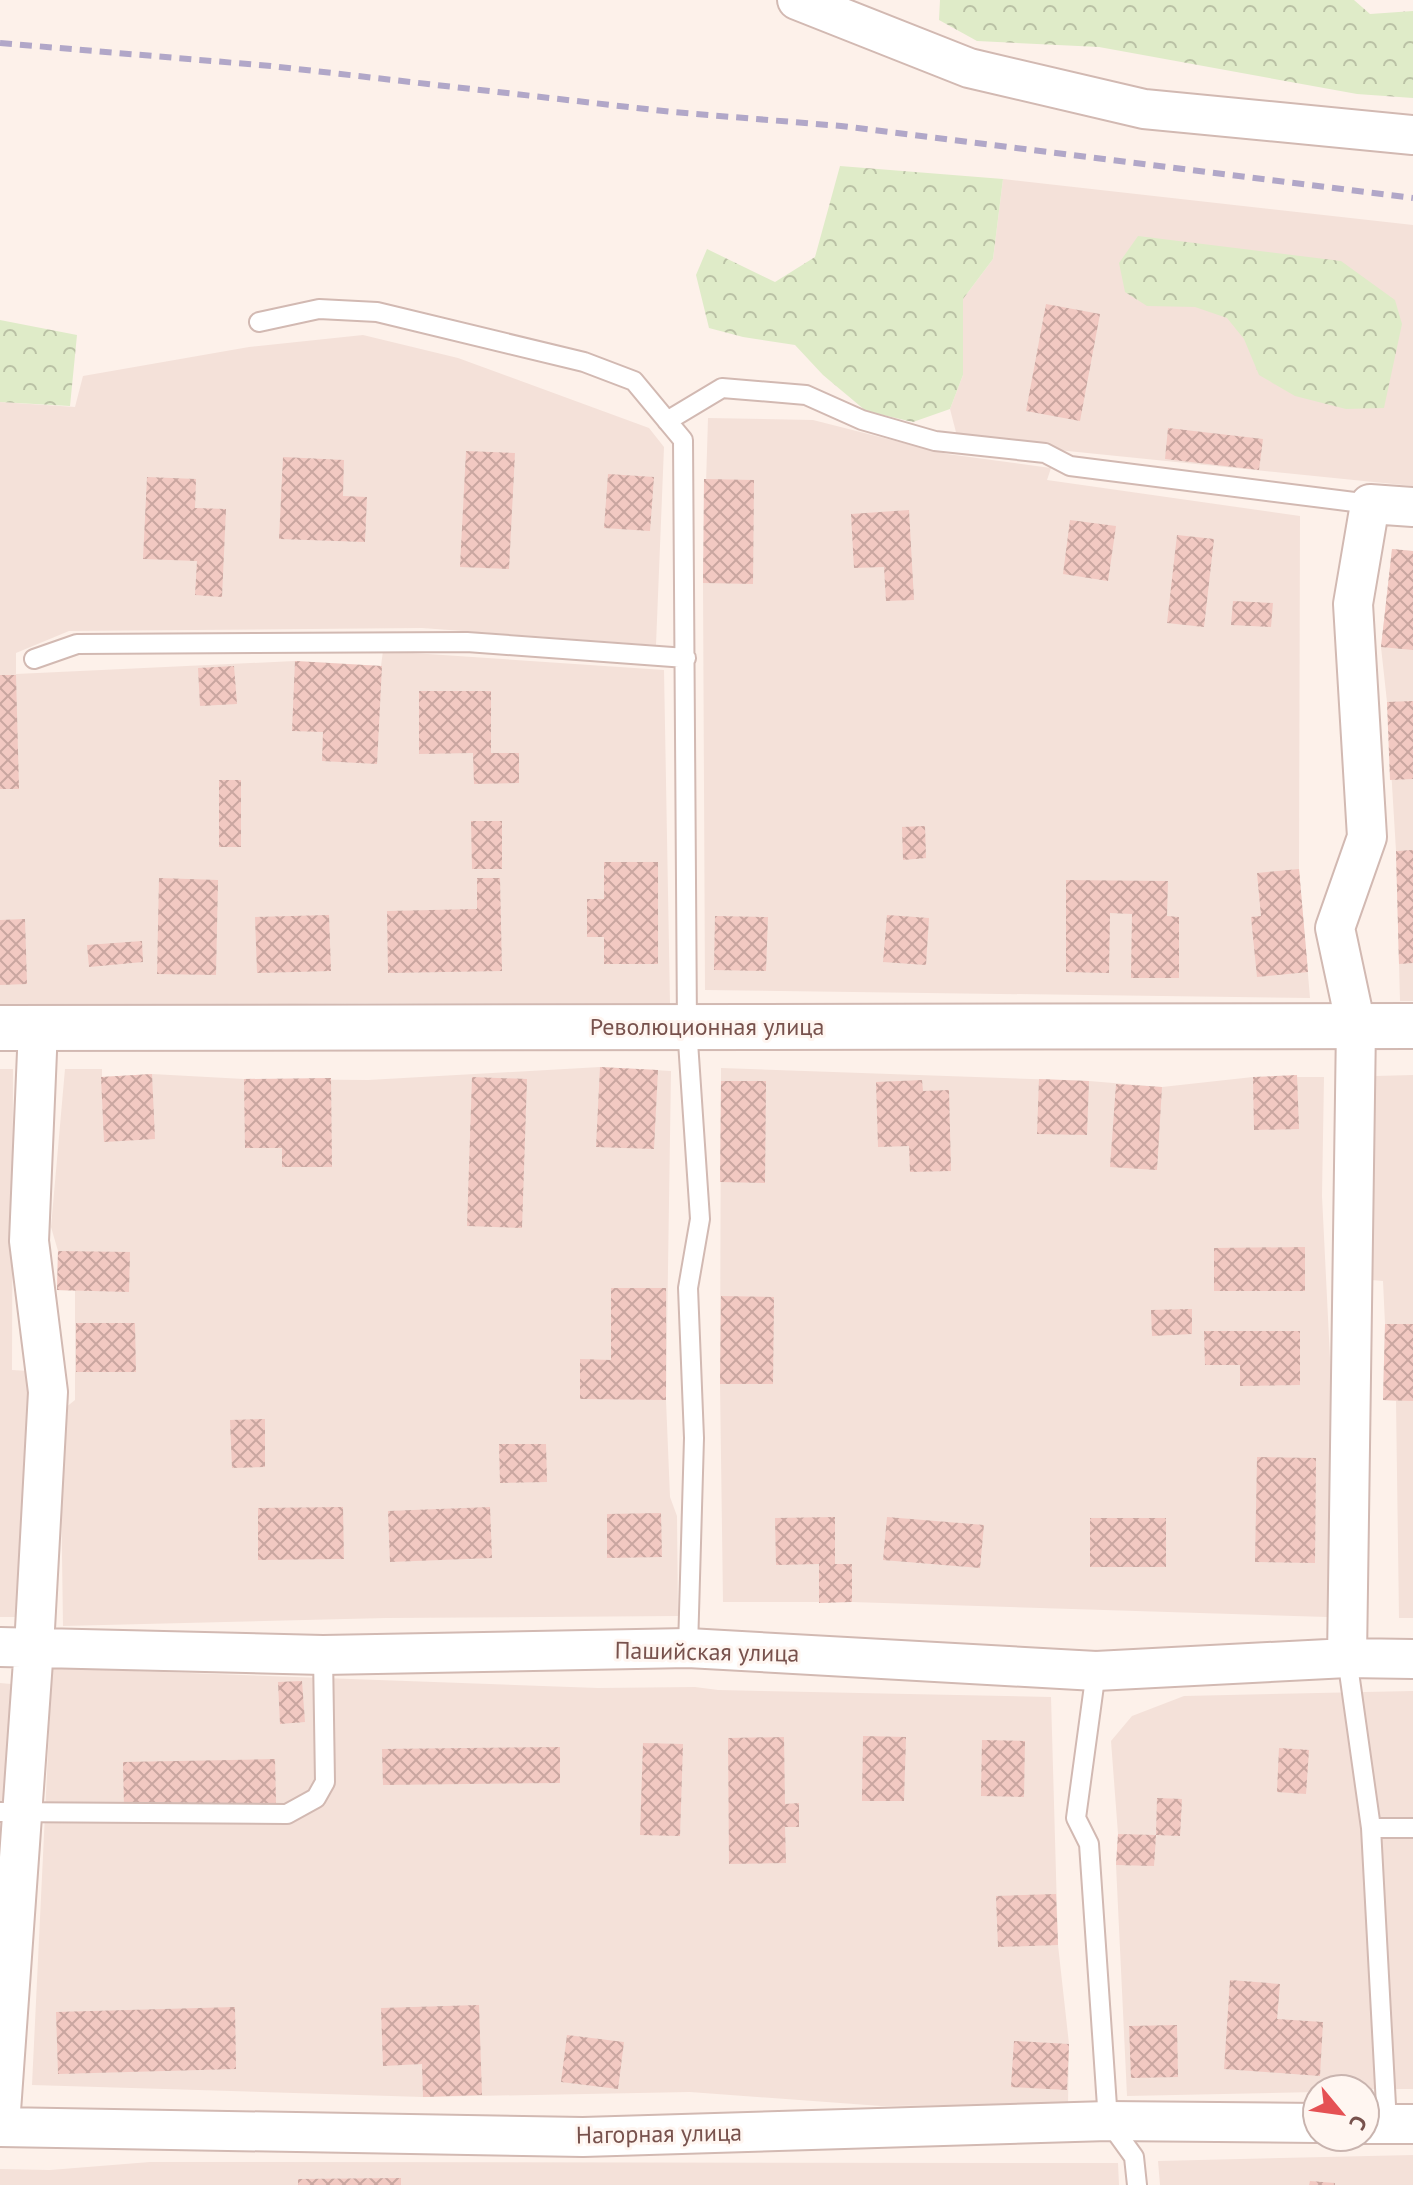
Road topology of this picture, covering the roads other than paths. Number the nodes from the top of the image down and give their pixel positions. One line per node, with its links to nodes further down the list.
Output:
1 (797, 0): 2 (street)
2 (1413, 135)
3 (259, 322): 4 (lane)
4 (667, 421): 5 (lane); 7 (lane)
5 (1370, 504): 6 (street); 9 (street)
6 (1413, 507)
7 (686, 658): 8 (lane); 11 (lane)
8 (34, 659)
9 (1356, 1026): 10 (street, Революционная улица); 11 (street, Революционная улица); 16 (street)
10 (1413, 1026)
11 (687, 1027): 12 (street, Революционная улица); 14 (lane)
12 (19, 1028): 13 (street)
13 (17, 1647): 15 (street, Пашийская улица); 19 (street)
14 (688, 1648): 15 (street, Пашийская улица); 18 (street, Пашийская улица)
15 (323, 1655): 19 (lane)
16 (1347, 1658): 17 (street, Пашийская улица); 18 (street, Пашийская улица); 20 (lane)
17 (1413, 1659)
18 (1096, 1671): 22 (lane)
19 (10, 1812): 25 (street)
20 (1371, 1828): 21 (lane); 24 (lane)
21 (1413, 1828)
22 (1108, 2121): 23 (street, Нагорная улица); 25 (street, Нагорная улица); 26 (lane)
23 (1301, 2123)
24 (1388, 2124)
25 (0, 2126)
26 (1137, 2185)

